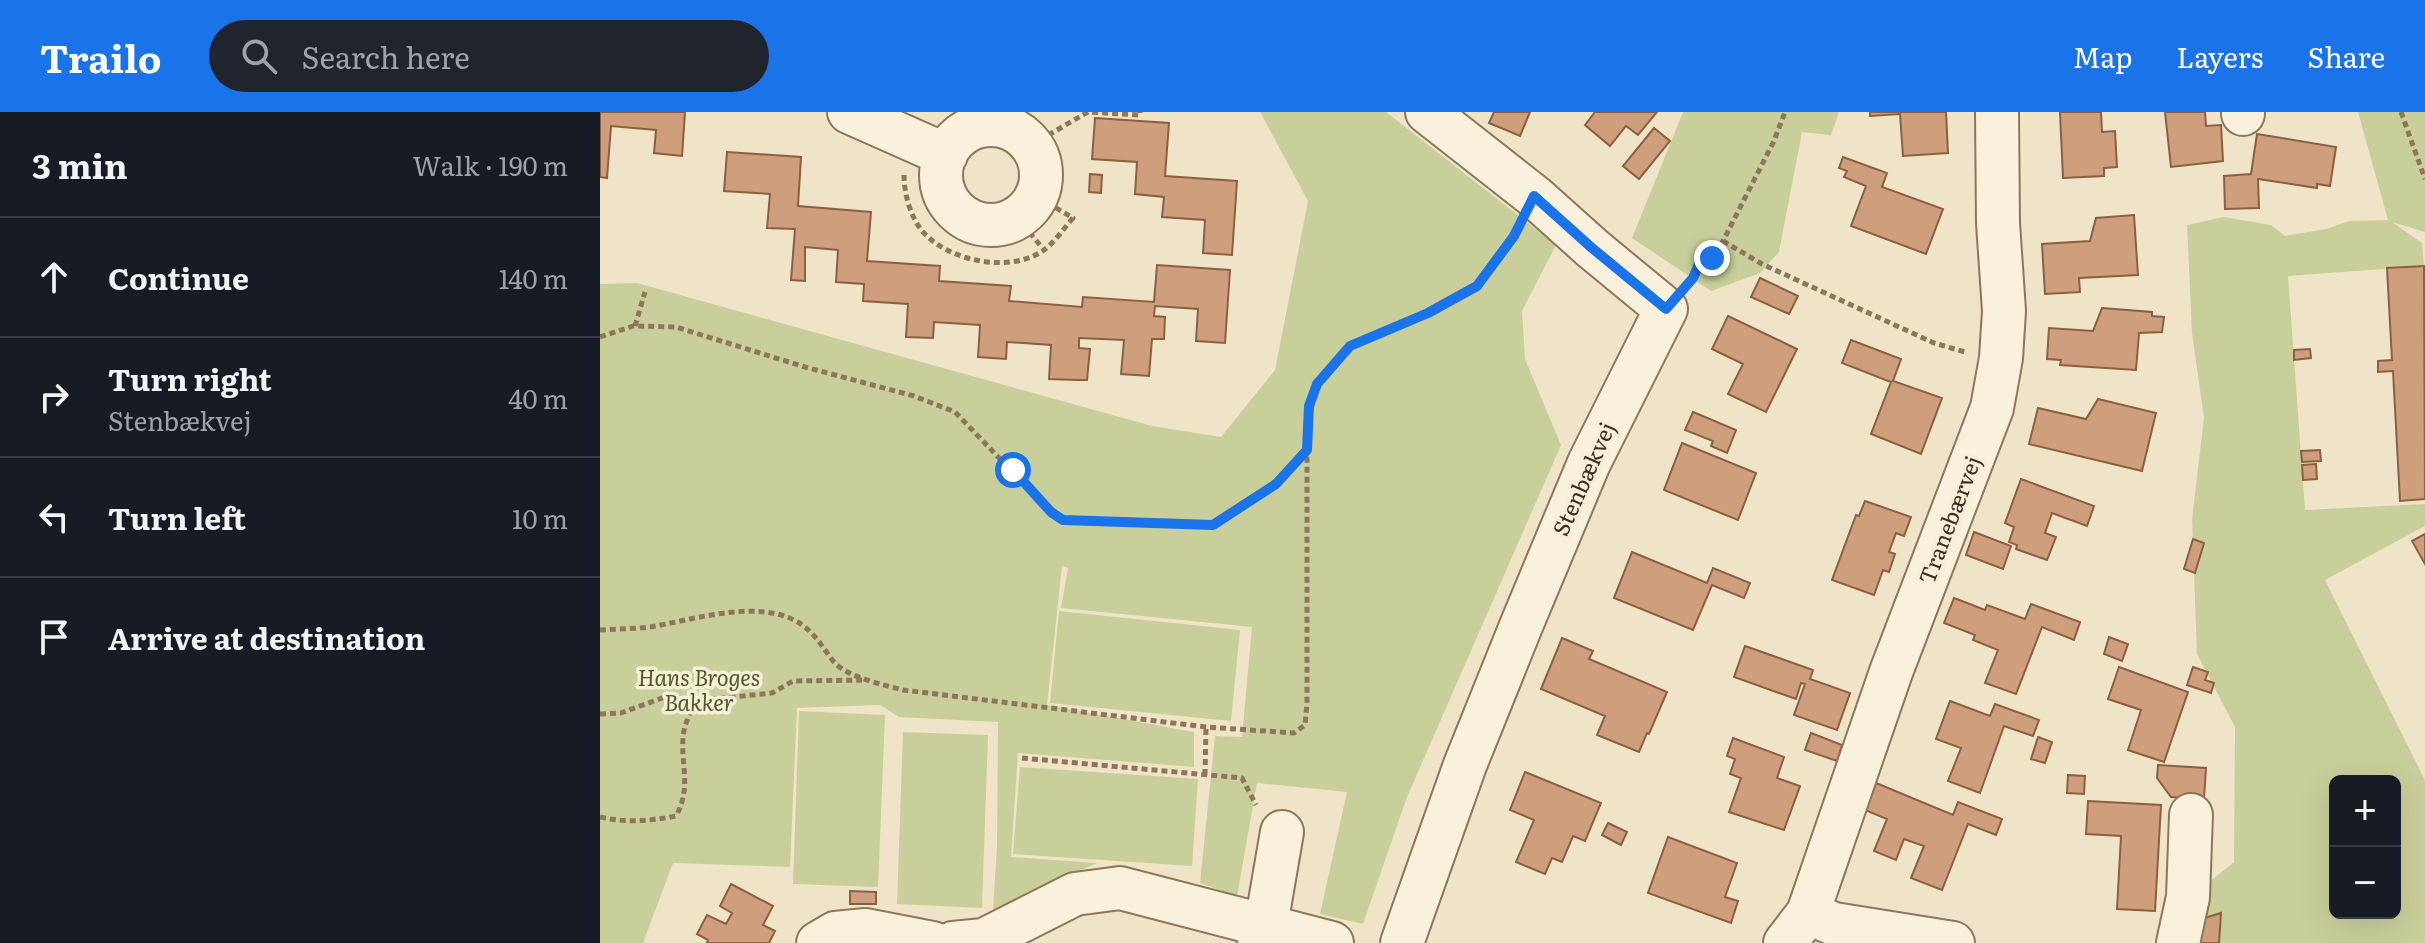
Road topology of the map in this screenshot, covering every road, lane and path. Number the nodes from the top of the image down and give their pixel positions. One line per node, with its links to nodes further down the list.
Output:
1 (849, 112): 8 (street)
2 (1140, 112): 7 (path)
3 (1427, 112): 11 (street)
4 (1785, 112): 13 (path)
5 (1997, 112): 19 (street, Tranebærvej)
6 (2401, 112): 10 (path)
7 (1031, 145): 8 (street); 12 (street)
8 (946, 155): 12 (street)
9 (904, 166): 14 (path)
10 (2425, 179)
11 (1534, 196): 16 (street); 20 (path)
12 (1027, 206): 14 (path); 14 (path)
13 (1723, 241): 16 (path); 19 (path)
14 (1044, 250)
15 (645, 292): 17 (path)
16 (1666, 309): 37 (street, Stenbækvej)
17 (635, 326): 18 (path); 20 (path)
18 (600, 337)
19 (2001, 358): 31 (street, Tranebærvej)
20 (1307, 450): 25 (path)
21 (600, 630): 22 (path)
22 (869, 680): 23 (path); 25 (path)
23 (695, 701): 24 (path); 29 (path)
24 (600, 714)
25 (1206, 727): 27 (path)
26 (1022, 758): 27 (path)
27 (1205, 775): 30 (path)
28 (2191, 815): 39 (street)
29 (600, 817)
30 (1282, 832): 32 (street)
31 (1797, 928): 38 (street, Tranebærvej)
32 (1262, 934): 35 (street); 36 (street)
33 (818, 943): 34 (street)
34 (933, 943)
35 (953, 943)
36 (1332, 943)
37 (1402, 943)
38 (1953, 943)
39 (2178, 943)

